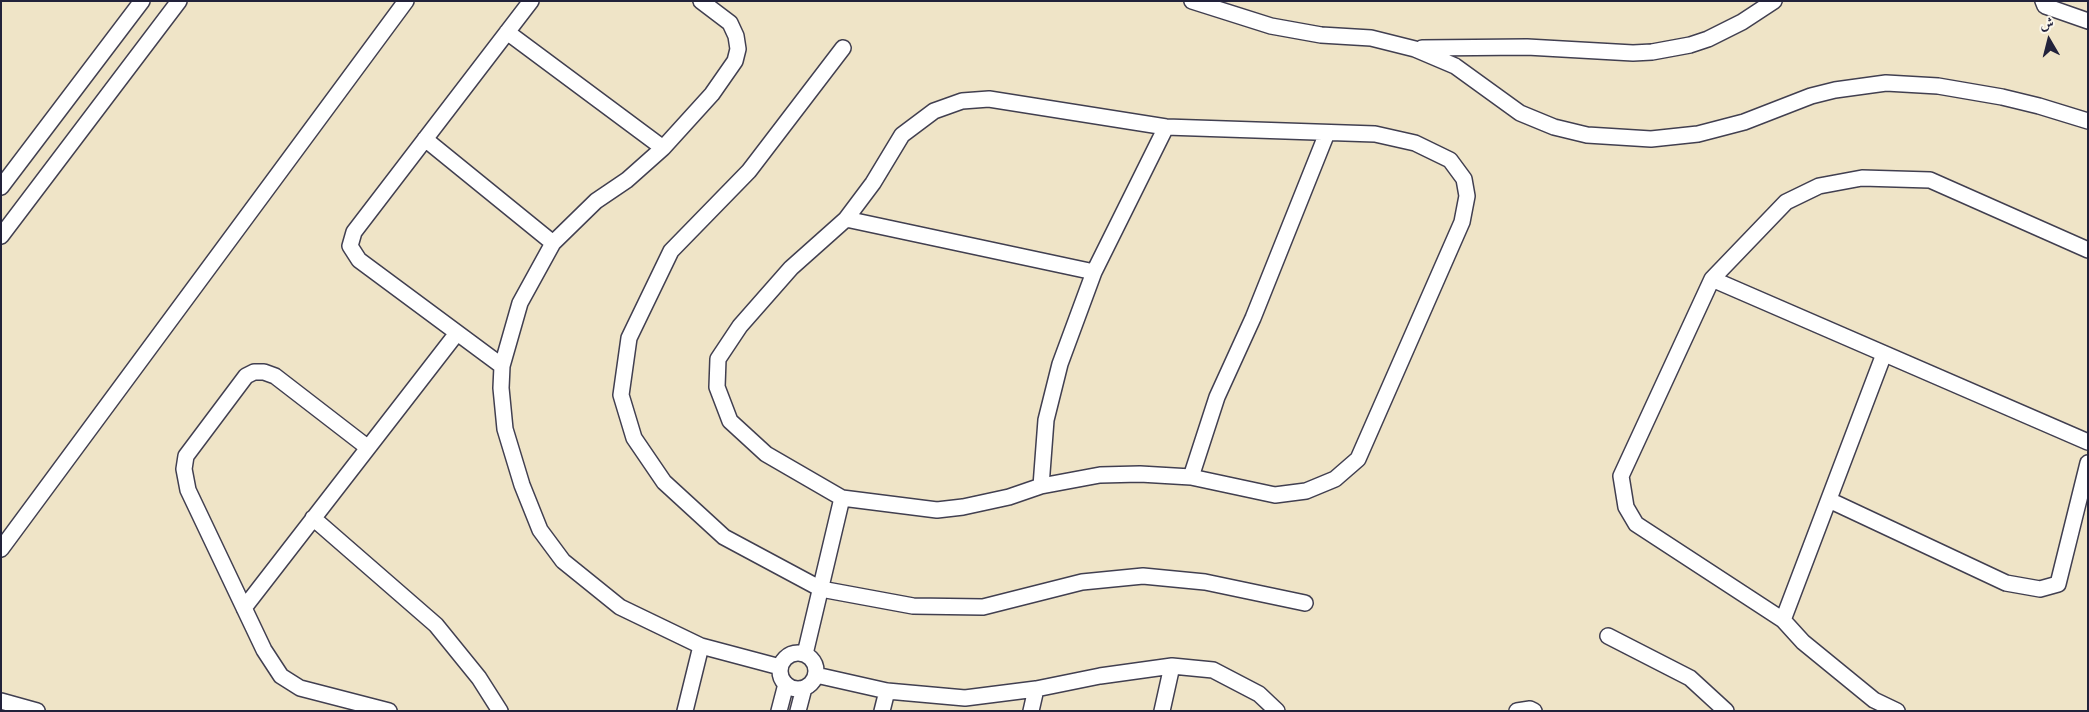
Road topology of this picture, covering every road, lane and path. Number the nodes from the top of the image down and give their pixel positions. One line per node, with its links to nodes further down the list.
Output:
1 (142, 1): 20 (street)
2 (179, 1): 22 (street)
3 (406, 1): 38 (street)
4 (531, 1): 12 (street)
5 (701, 1): 19 (street)
6 (1192, 1): 10 (street)
7 (1208, 1): 10 (street)
8 (1774, 1): 14 (street)
9 (2043, 1): 11 (street)
10 (1224, 12): 14 (street)
11 (2088, 21)
12 (507, 32): 18 (street); 19 (street)
13 (843, 48): 39 (street)
14 (1415, 48): 15 (street)
15 (2088, 121)
16 (1166, 127): 17 (street); 21 (street); 25 (street)
17 (1328, 133): 33 (street); 33 (street)
18 (425, 139): 23 (street); 27 (street)
19 (663, 148): 23 (street)
20 (1, 187)
21 (846, 219): 25 (street); 35 (street)
22 (1, 236)
23 (553, 243): 29 (street)
24 (2088, 250): 26 (street)
25 (1094, 272): 34 (street)
26 (1712, 279): 28 (street); 42 (street)
27 (457, 333): 29 (street); 31 (street)
28 (1884, 354): 30 (street); 36 (street)
29 (502, 366): 44 (street)
30 (2088, 442)
31 (367, 448): 37 (street); 41 (street)
32 (2088, 463): 36 (street)
33 (1191, 477): 34 (street)
34 (1041, 486): 35 (street)
35 (842, 498): 39 (street)
36 (1829, 500): 42 (street)
37 (313, 518): 41 (street); 56 (street)
38 (1, 549)
39 (821, 589): 40 (street); 45 (street)
40 (1304, 602)
41 (244, 608): 55 (street)
42 (1783, 620): 67 (street)
43 (1608, 636): 66 (street)
44 (701, 646): 47 (street); 57 (street)
45 (806, 654): 47 (street); 48 (street)
46 (1172, 666): 51 (street); 62 (street); 63 (street)
47 (780, 667): 49 (street)
48 (816, 675): 50 (street); 52 (street)
49 (786, 684): 50 (street); 58 (street)
50 (804, 688): 59 (street)
51 (1036, 689): 52 (street); 61 (street)
52 (886, 691): 60 (street)
53 (1, 701): 54 (street)
54 (37, 711)
55 (388, 711)
56 (500, 711)
57 (685, 711)
58 (779, 711)
59 (798, 711)
60 (882, 711)
61 (1031, 711)
62 (1162, 711)
63 (1276, 711)
64 (1517, 711): 65 (street)
65 (1534, 711)
66 (1726, 711)
67 (1897, 711)

